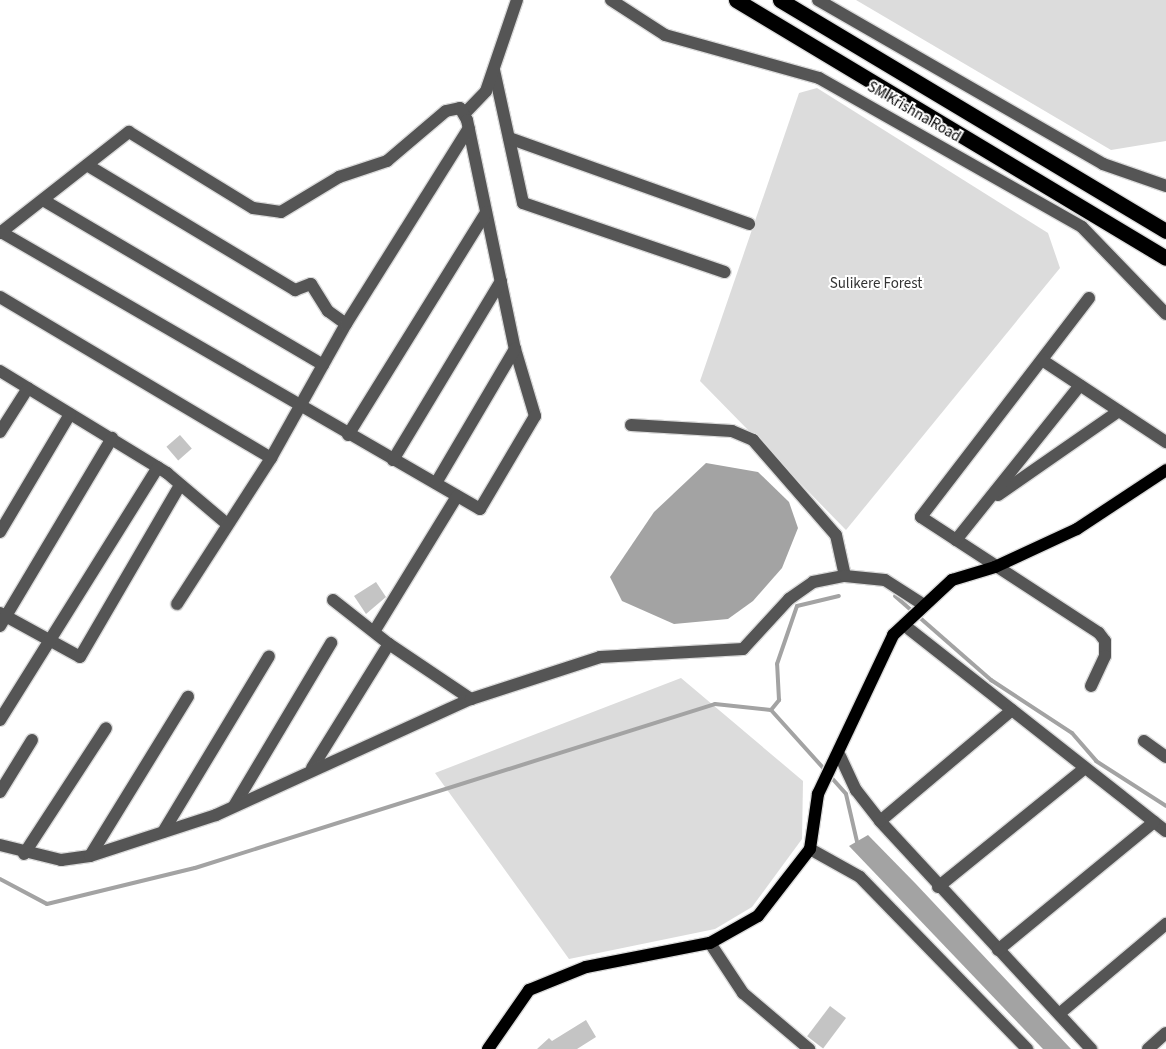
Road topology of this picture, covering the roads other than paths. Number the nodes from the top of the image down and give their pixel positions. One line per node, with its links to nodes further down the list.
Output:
1 (517, 0): 6 (street)
2 (611, 0): 22 (street, SM Krishna Road)
3 (736, 0): 17 (highway, SM Krishna Road)
4 (780, 0): 15 (highway, SM Krishna Road)
5 (818, 0): 11 (street)
6 (494, 70): 7 (street); 9 (street)
7 (465, 113): 8 (street); 10 (street)
8 (469, 128): 13 (street); 23 (street)
9 (509, 138): 14 (street); 18 (street)
10 (87, 165): 12 (street); 23 (street)
11 (1166, 186)
12 (43, 200): 16 (street); 26 (street)
13 (486, 212): 19 (street); 35 (street)
14 (749, 224)
15 (1166, 231)
16 (1, 233): 30 (street)
17 (1166, 258)
18 (724, 272)
19 (501, 281): 24 (street); 39 (street)
20 (0, 297): 38 (street)
21 (1089, 298): 25 (street)
22 (1166, 314)
23 (346, 324): 26 (street)
24 (515, 349): 42 (street); 44 (street)
25 (1042, 360): 28 (street); 48 (street)
26 (323, 365): 30 (street)
27 (0, 371): 29 (street)
28 (1080, 385): 31 (street); 45 (street)
29 (28, 388): 32 (street); 34 (street)
30 (299, 408): 35 (street); 38 (street)
31 (1119, 411): 37 (street); 45 (street)
32 (70, 414): 36 (street); 47 (street)
33 (631, 425): 50 (street)
34 (0, 432)
35 (348, 435): 39 (street)
36 (112, 438): 40 (street); 54 (street)
37 (1166, 442)
38 (271, 458): 46 (street)
39 (393, 460): 42 (street)
40 (158, 467): 43 (street); 57 (street)
41 (1166, 470): 49 (main road)
42 (436, 483): 44 (street)
43 (180, 485): 46 (street); 57 (street)
44 (457, 496): 56 (street)
45 (986, 503): 48 (street)
46 (226, 523): 52 (street)
47 (0, 532)
48 (956, 540): 49 (street)
49 (995, 567): 53 (main road); 61 (street)
50 (845, 576): 53 (street); 63 (street)
51 (333, 600): 56 (street)
52 (177, 604)
53 (924, 606): 55 (main road)
54 (2, 618): 57 (street)
55 (904, 625): 64 (street); 69 (main road)
56 (375, 630): 59 (street)
57 (48, 640): 65 (street)
58 (330, 643): 74 (street)
59 (389, 644): 63 (street); 71 (street)
60 (269, 656): 78 (street)
61 (1091, 686)
62 (188, 697): 82 (street)
63 (471, 699): 71 (street)
64 (1012, 710): 72 (street); 75 (street)
65 (0, 720)
66 (106, 728): 81 (street)
67 (32, 740): 73 (street)
68 (1144, 742): 70 (street)
69 (840, 756): 75 (street); 80 (main road)
70 (1166, 757)
71 (312, 768): 74 (street)
72 (1085, 768): 76 (street); 83 (street)
73 (0, 792)
74 (234, 806): 78 (street)
75 (880, 821): 83 (street)
76 (1154, 822): 77 (street); 86 (street)
77 (1166, 831)
78 (163, 832): 82 (street)
79 (0, 845): 81 (street)
80 (810, 849): 85 (main road); 91 (street)
81 (24, 854): 82 (street)
82 (90, 856)
83 (938, 887): 86 (street)
84 (1166, 924): 87 (street)
85 (710, 943): 89 (main road); 90 (street)
86 (998, 950): 87 (street)
87 (1058, 1014): 92 (street)
88 (1166, 1033): 93 (street)
89 (488, 1049)
90 (809, 1049)
91 (1026, 1049)
92 (1092, 1049)
93 (1148, 1049)

